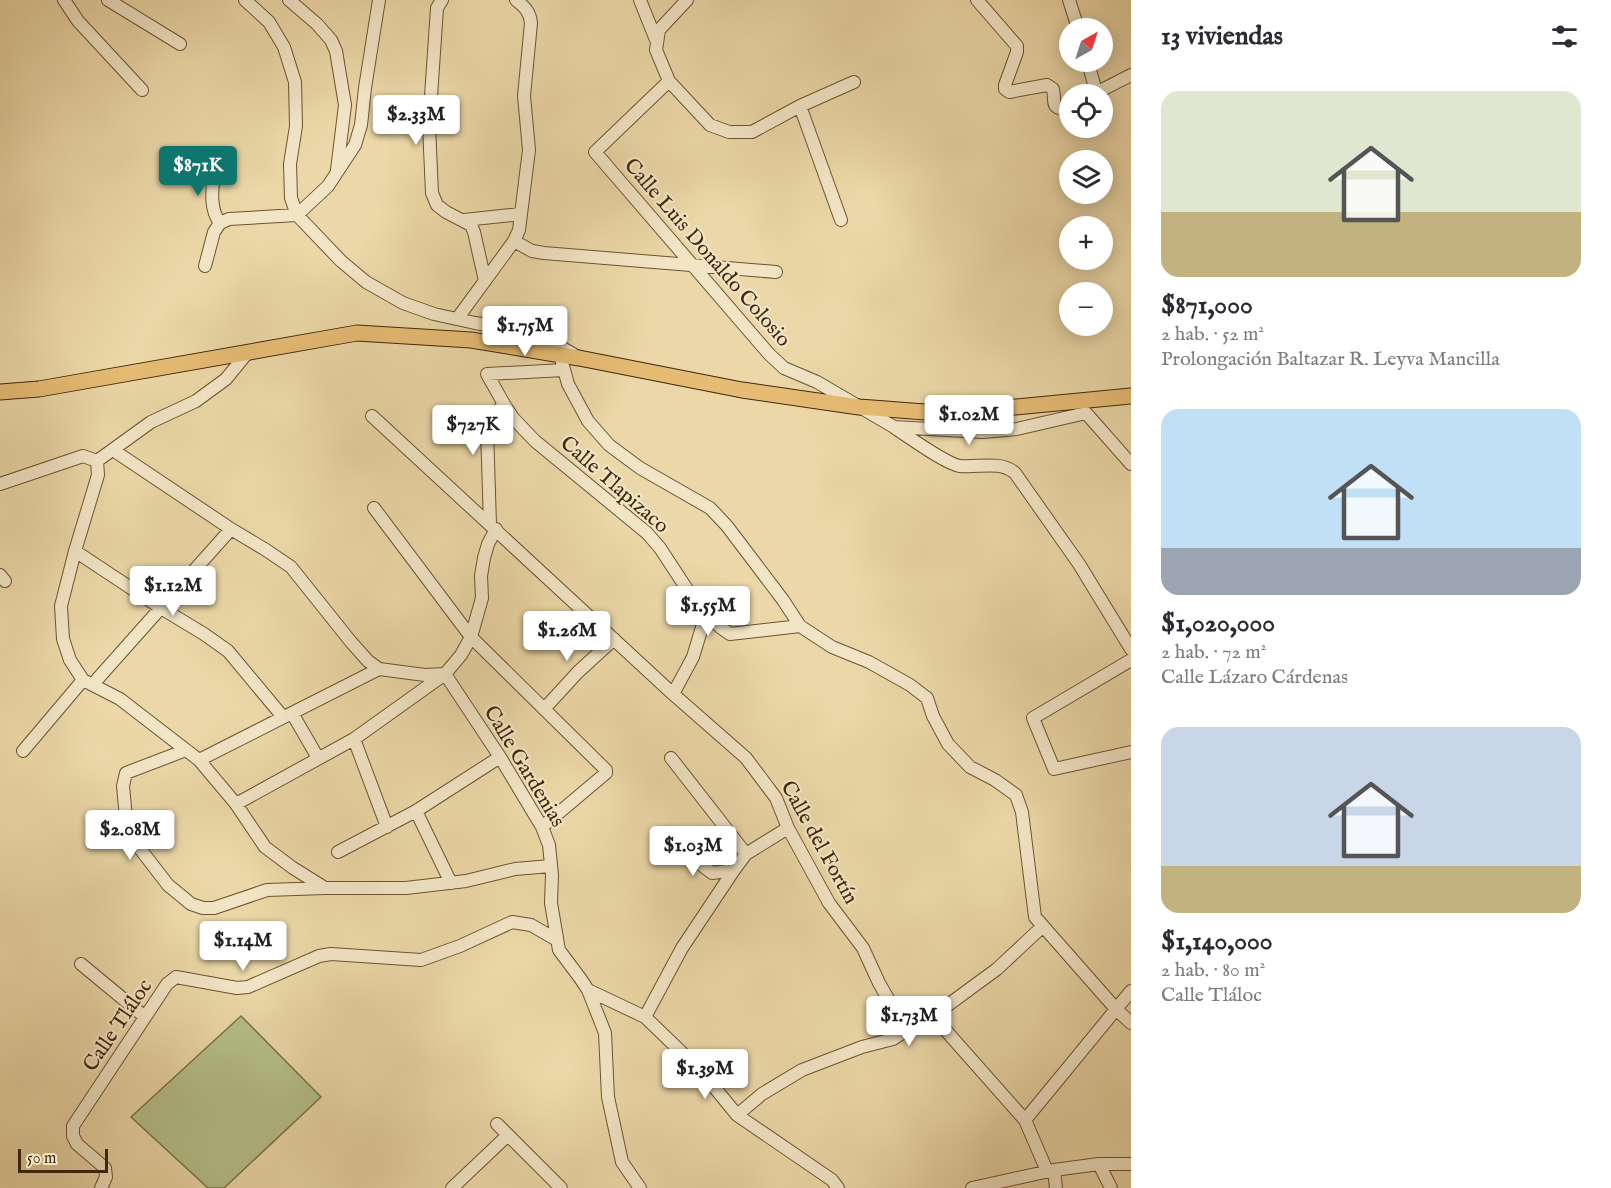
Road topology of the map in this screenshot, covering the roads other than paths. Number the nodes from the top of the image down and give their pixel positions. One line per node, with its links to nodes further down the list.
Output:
1 (64, 0): 19 (street)
2 (108, 0): 14 (street)
3 (245, 0): 25 (street)
4 (289, 0): 23 (street)
5 (380, 0): 23 (street)
6 (442, 0): 26 (street)
7 (516, 0): 24 (street)
8 (640, 0): 13 (street)
9 (687, 0): 13 (street)
10 (977, 0): 21 (street)
11 (1069, 0): 12 (street)
12 (1075, 18)
13 (656, 40): 16 (street)
14 (180, 44)
15 (1131, 75): 18 (street)
16 (669, 81): 20 (street); 30 (street, Calle Luis Donaldo Colosio)
17 (854, 82): 20 (street)
18 (1113, 84)
19 (142, 90)
20 (800, 106): 27 (street)
21 (1059, 109)
22 (215, 161): 28 (street)
23 (337, 173): 25 (street)
24 (521, 214): 26 (street); 29 (street)
25 (297, 215): 28 (street); 34 (street)
26 (464, 220): 33 (street)
27 (841, 220)
28 (220, 223): 31 (street)
29 (514, 241): 30 (street); 33 (street)
30 (692, 265): 32 (street); 44 (street, Calle Luis Donaldo Colosio)
31 (205, 266)
32 (776, 272)
33 (485, 281): 34 (street)
34 (457, 319): 35 (street)
35 (475, 323): 36 (street); 39 (street)
36 (471, 340): 37 (main road); 38 (main road)
37 (248, 352): 41 (main road); 47 (street)
38 (560, 355): 39 (main road); 40 (street)
39 (579, 358): 44 (main road)
40 (564, 370): 43 (street, Calle Tlapizaco); 57 (street)
41 (0, 392)
42 (1131, 396): 44 (main road)
43 (504, 404): 52 (street); 56 (street, Calle Tlapizaco)
44 (859, 407): 46 (street, Calle Luis Donaldo Colosio)
45 (372, 416): 52 (street, Calle del Fortín)
46 (894, 427): 49 (street); 60 (street, Calle Luis Donaldo Colosio)
47 (113, 450): 48 (street); 53 (street)
48 (97, 461): 50 (street); 54 (street)
49 (1131, 465)
50 (0, 484)
51 (374, 508): 58 (street)
52 (493, 527): 58 (street); 59 (street, Calle del Fortín)
53 (231, 530): 55 (street); 62 (street)
54 (75, 551): 55 (street); 64 (street)
55 (161, 608): 64 (street); 67 (street)
56 (706, 615): 57 (street, Calle Tlapizaco); 65 (street)
57 (800, 626): 88 (street)
58 (471, 637): 63 (street); 66 (street)
59 (614, 639): 65 (street, Calle del Fortín); 66 (street)
60 (1131, 649)
61 (1131, 660): 71 (street)
62 (379, 669): 63 (street); 67 (street)
63 (445, 674): 68 (street); 72 (street, Calle Gardenias)
64 (88, 682): 69 (street); 70 (street)
65 (673, 694): 80 (street, Calle del Fortín)
66 (544, 709): 79 (street)
67 (287, 715): 73 (street); 75 (street)
68 (354, 739): 73 (street); 78 (street)
69 (186, 750): 75 (street); 87 (street)
70 (23, 751)
71 (1131, 752)
72 (500, 757): 77 (street); 79 (street, Calle Gardenias)
73 (318, 758): 76 (street)
74 (671, 758): 83 (street)
75 (199, 760): 76 (street)
76 (236, 804): 87 (street)
77 (416, 811): 78 (street); 86 (street)
78 (387, 827): 82 (street)
79 (542, 827): 84 (street, Calle Gardenias)
80 (788, 828): 83 (street); 98 (street, Calle del Fortín)
81 (665, 837): 85 (street)
82 (338, 852)
83 (746, 854): 85 (street)
84 (551, 866): 86 (street); 89 (street, Calle Gardenias)
85 (734, 870): 96 (street)
86 (451, 883): 87 (street)
87 (326, 888)
88 (1043, 926): 93 (street); 94 (street)
89 (557, 940): 91 (street, Calle Gardenias); 95 (street, Calle Tláloc)
90 (81, 964): 95 (street)
91 (588, 990): 96 (street); 109 (street, Calle Gardenias)
92 (1131, 991): 93 (street)
93 (1116, 1009): 97 (street); 100 (street)
94 (933, 1016): 98 (street); 100 (street)
95 (145, 1017): 106 (street, Calle Tláloc)
96 (645, 1017): 99 (street)
97 (1131, 1023)
98 (910, 1028): 99 (street)
99 (737, 1115): 110 (street)
100 (1025, 1120): 105 (street)
101 (497, 1124): 102 (street)
102 (508, 1135): 107 (street); 108 (street)
103 (1099, 1164): 104 (street); 105 (street); 113 (street)
104 (1131, 1164)
105 (1050, 1170): 111 (street); 112 (street)
106 (101, 1188)
107 (452, 1188)
108 (561, 1188)
109 (640, 1188)
110 (838, 1188)
111 (972, 1188)
112 (1056, 1188)
113 (1112, 1188)

